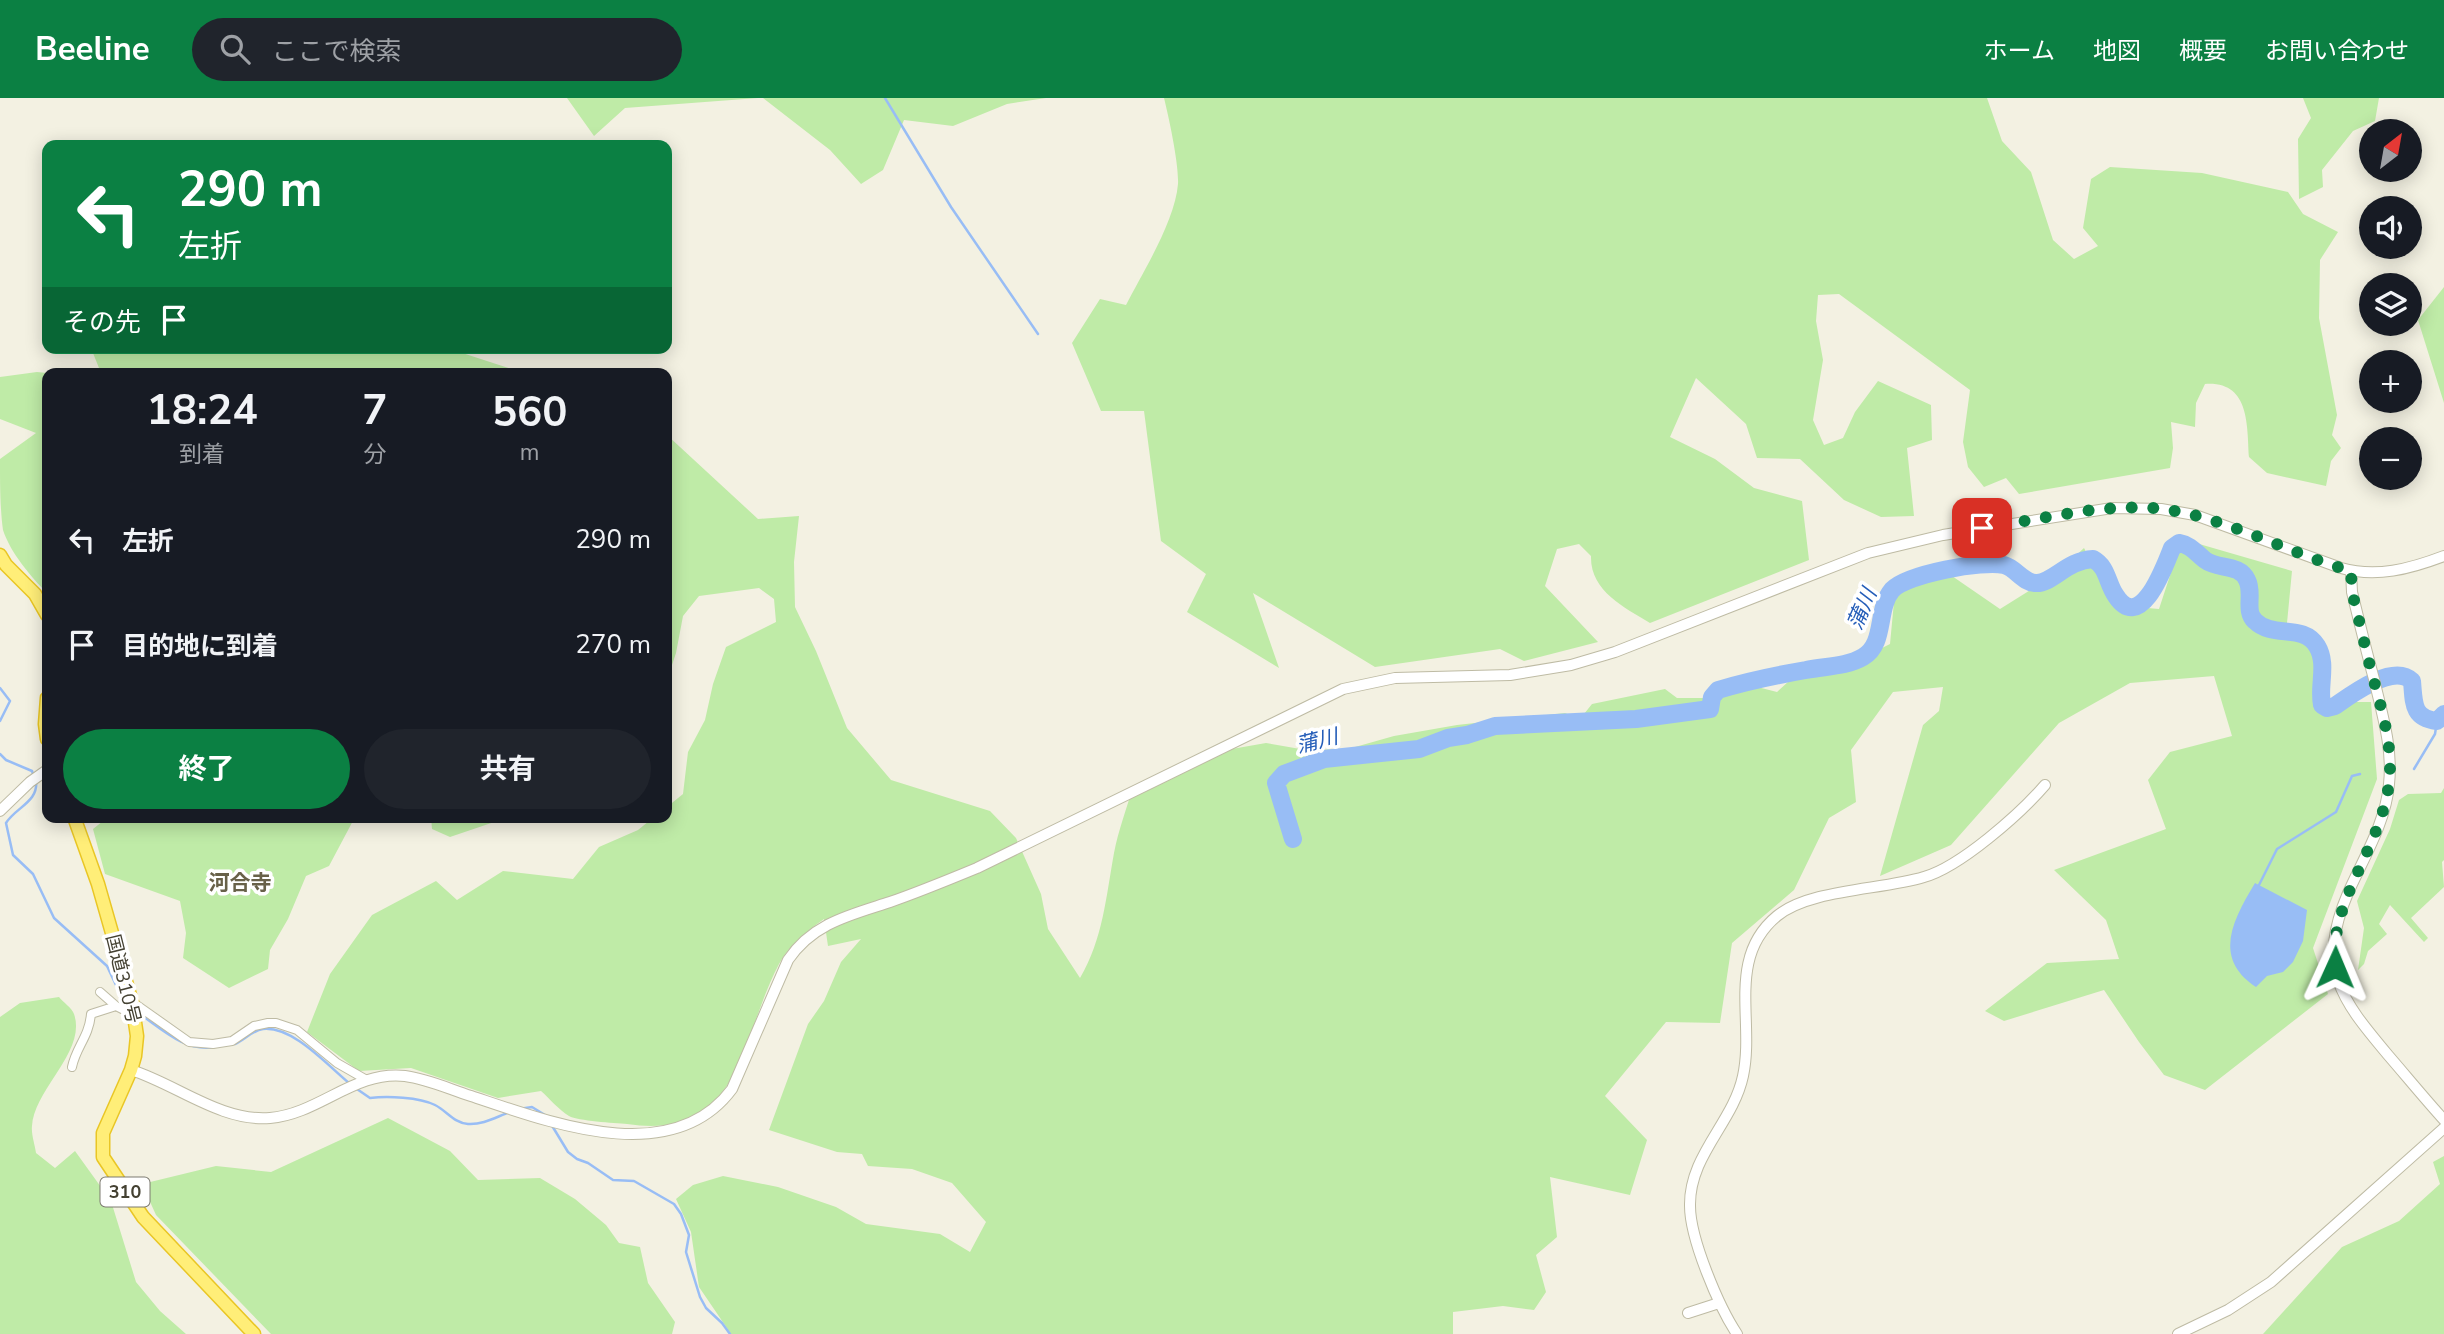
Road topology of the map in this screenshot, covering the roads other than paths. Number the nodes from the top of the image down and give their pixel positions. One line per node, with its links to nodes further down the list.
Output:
1 (0, 555): 4 (highway)
2 (2444, 556): 3 (street)
3 (2351, 571): 14 (street); 15 (street)
4 (42, 606)
5 (42, 773): 7 (street)
6 (2045, 785): 17 (street)
7 (0, 811)
8 (76, 823): 11 (highway, 国道310号 / 310)
9 (100, 992): 10 (street)
10 (116, 1006): 11 (street); 12 (street)
11 (133, 1008): 13 (highway, 国道310号 / 310); 14 (street)
12 (72, 1067)
13 (131, 1070): 14 (street); 19 (highway, 国道310号 / 310)
14 (363, 1081)
15 (2444, 1120)
16 (2444, 1128): 21 (street)
17 (1719, 1303): 18 (street); 20 (street)
18 (1688, 1313)
19 (254, 1334)
20 (1737, 1334)
21 (2178, 1334)

